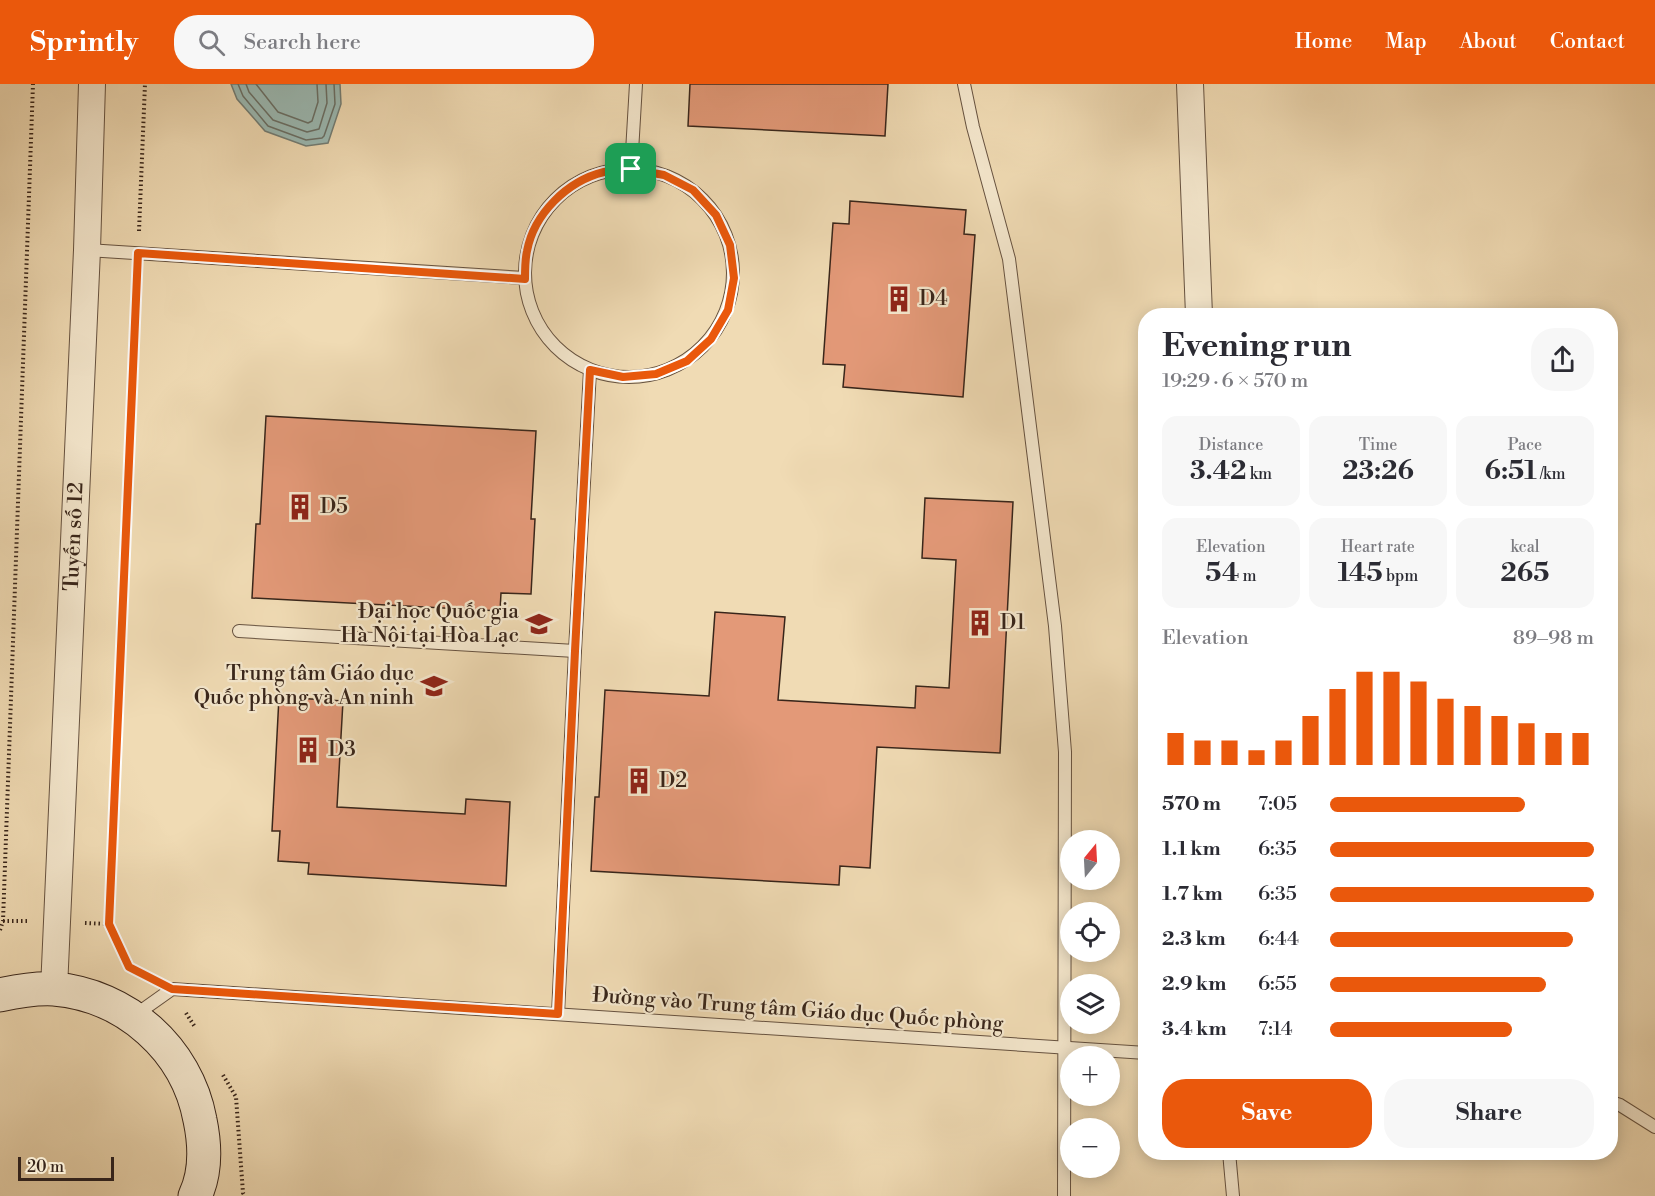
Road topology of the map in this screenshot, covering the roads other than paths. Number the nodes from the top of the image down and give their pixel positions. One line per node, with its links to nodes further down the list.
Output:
1 (92, 84): 6 (street, Tuyến số 12)
2 (636, 84): 5 (lane)
3 (964, 84): 16 (lane)
4 (1190, 84): 8 (street)
5 (631, 169): 7 (lane); 9 (lane)
6 (87, 250): 7 (lane); 12 (street, Tuyến số 12)
7 (525, 279): 9 (lane)
8 (1200, 308)
9 (590, 370): 11 (lane)
10 (239, 631): 11 (lane)
11 (575, 651): 14 (lane)
12 (54, 989): 13 (street); 15 (street)
13 (0, 995)
14 (558, 1014): 15 (lane, Đường vào Trung tâm Giáo dục Quốc phòng); 17 (lane, Đường vào Trung tâm Giáo dục Quốc phòng)
15 (133, 1016): 24 (street)
16 (1064, 1046)
17 (1060, 1047)
18 (1120, 1051): 19 (lane, Đường vào Trung tâm Giáo dục Quốc phòng)
19 (1138, 1052)
20 (1618, 1104): 22 (lane)
21 (1064, 1106): 25 (lane)
22 (1655, 1127)
23 (1230, 1160): 26 (lane)
24 (195, 1196)
25 (1064, 1196)
26 (1233, 1196)

